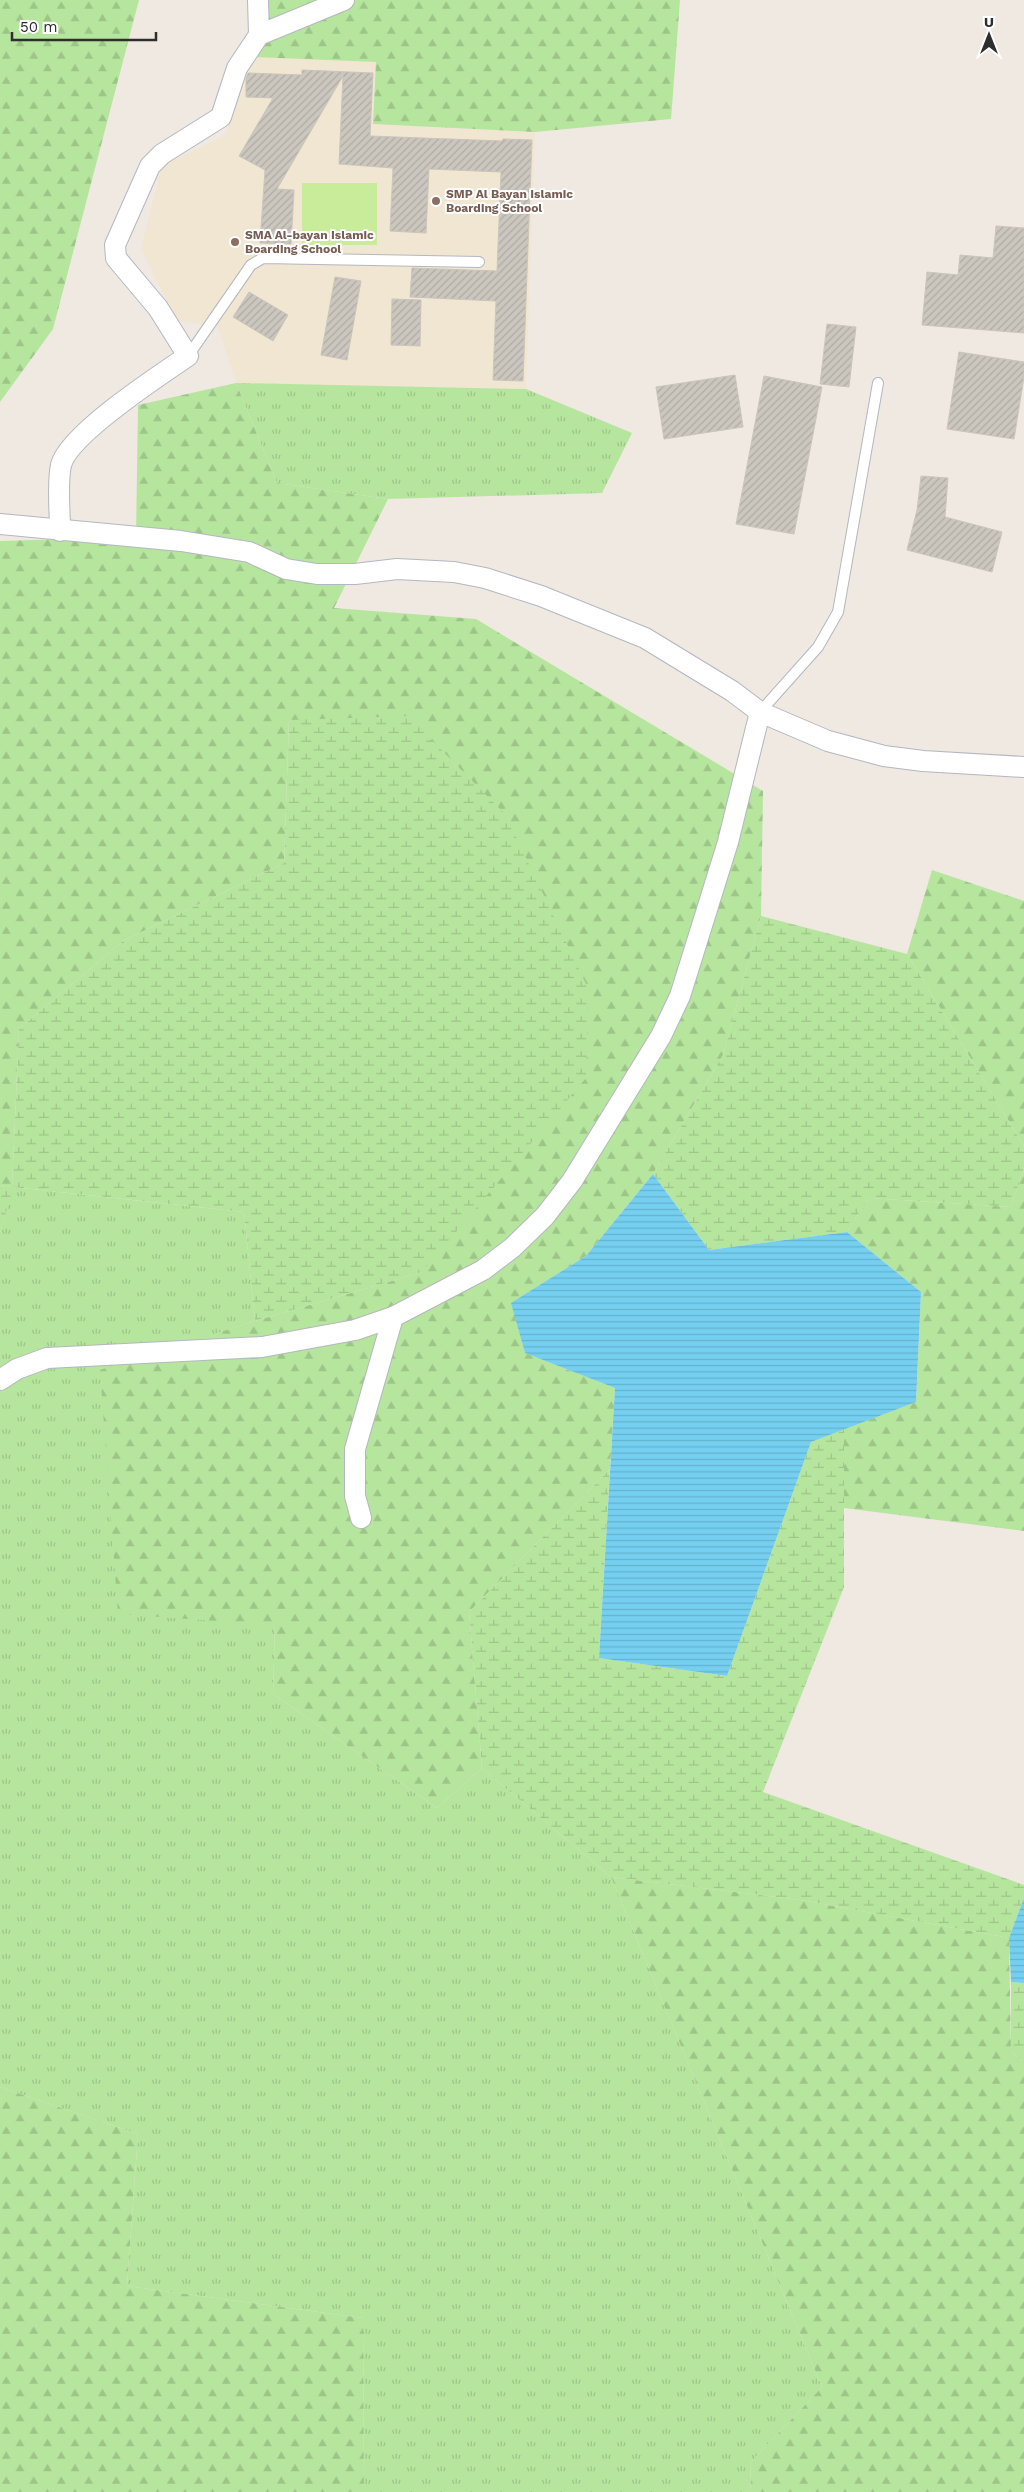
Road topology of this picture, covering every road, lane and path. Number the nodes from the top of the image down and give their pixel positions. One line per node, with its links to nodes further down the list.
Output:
1 (258, 0): 3 (street)
2 (344, 0): 3 (street)
3 (259, 35): 5 (street)
4 (479, 262): 5 (lane)
5 (188, 356): 8 (street)
6 (878, 383): 9 (lane)
7 (0, 524): 8 (street)
8 (60, 530): 9 (street)
9 (760, 712): 10 (street); 11 (street)
10 (1024, 767)
11 (393, 1317): 12 (street); 13 (street)
12 (0, 1380)
13 (361, 1518)

